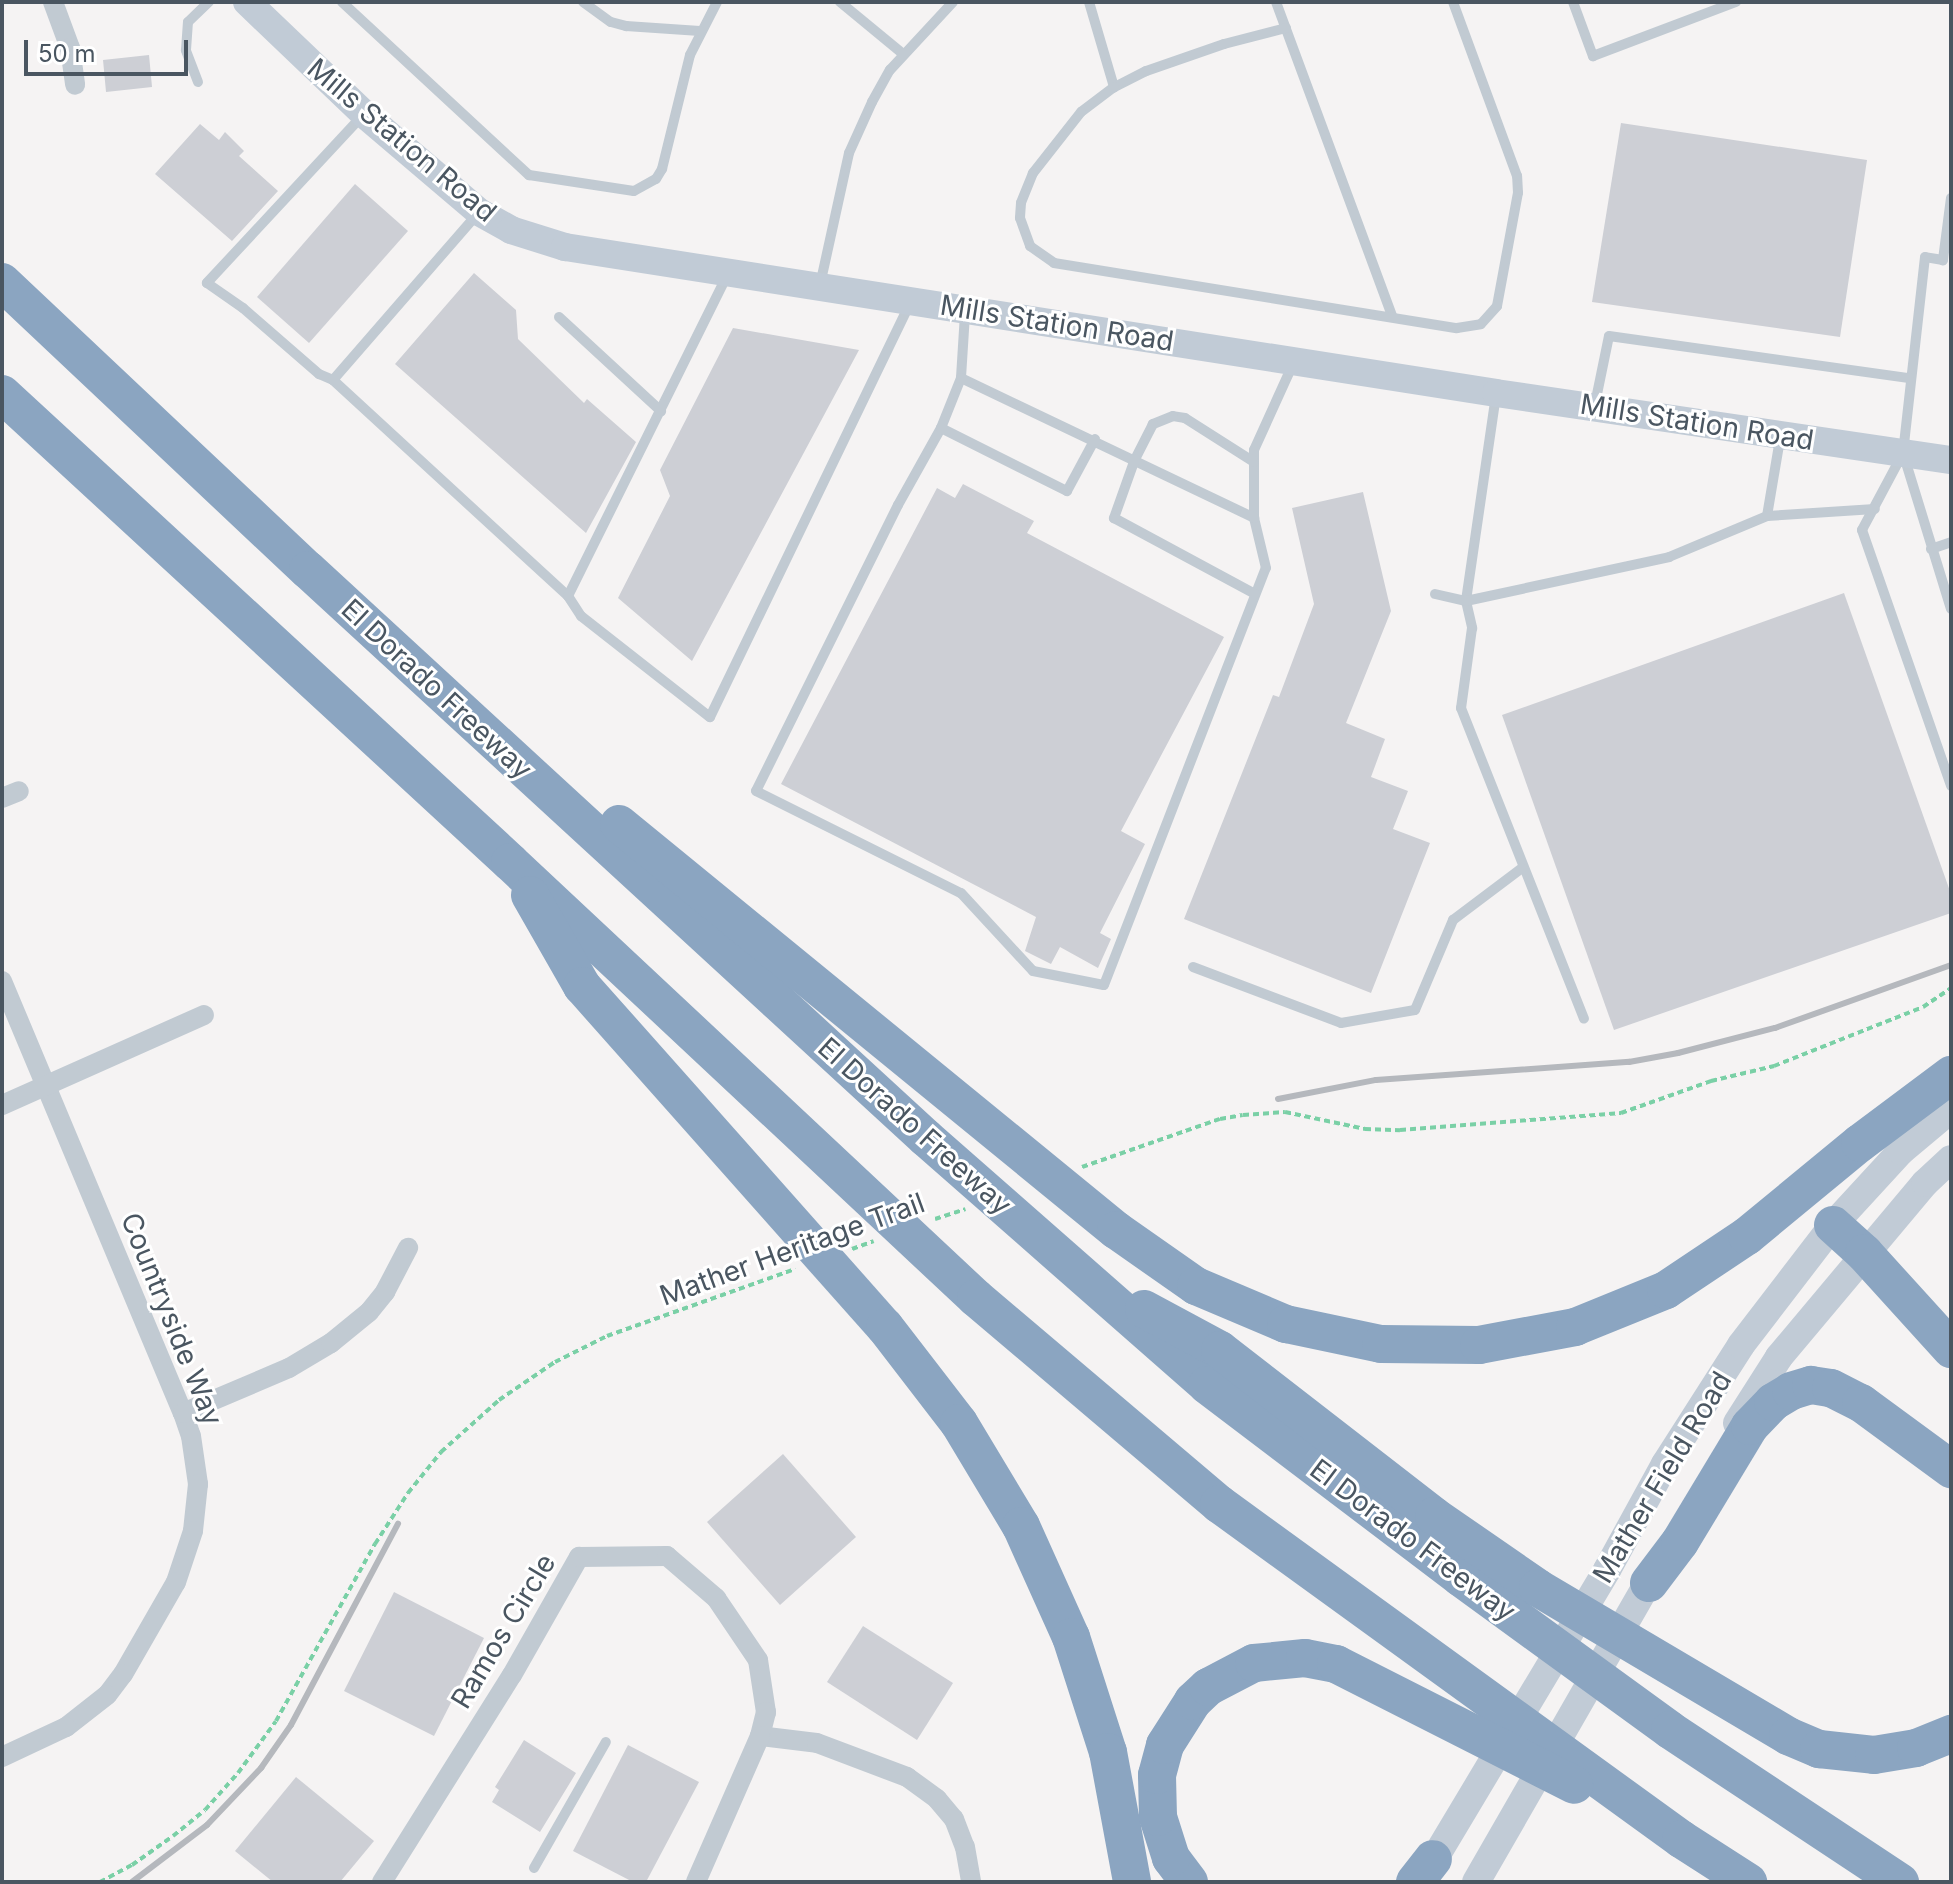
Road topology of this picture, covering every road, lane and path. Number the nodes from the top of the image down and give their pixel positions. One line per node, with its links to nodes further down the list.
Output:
1 (53, 2): 18 (street)
2 (209, 2): 17 (lane)
3 (247, 2): 20 (street, Mills Station Road)
4 (342, 2): 15 (lane)
5 (583, 2): 15 (lane)
6 (717, 2): 15 (lane)
7 (840, 2): 16 (lane)
8 (953, 2): 16 (lane)
9 (1089, 2): 19 (lane)
10 (1276, 2): 14 (lane)
11 (1453, 2): 28 (lane)
12 (1573, 2): 13 (lane)
13 (1736, 2)
14 (1286, 28): 19 (lane); 28 (lane)
15 (700, 31)
16 (903, 54): 25 (lane)
17 (198, 82)
18 (75, 85)
19 (1114, 87): 28 (lane)
20 (364, 114): 22 (street, Mills Station Road); 33 (lane)
21 (1951, 198): 32 (lane)
22 (479, 212): 23 (street, Mills Station Road); 33 (lane)
23 (728, 272): 25 (street, Mills Station Road); 37 (lane)
24 (2, 282): 50 (highway, El Dorado Freeway)
25 (820, 285): 26 (street, Mills Station Road)
26 (912, 301): 27 (street, Mills Station Road); 53 (lane)
27 (965, 310): 30 (street, Mills Station Road); 31 (lane)
28 (1392, 316)
29 (559, 317): 37 (lane)
30 (1295, 360): 34 (street, Mills Station Road); 44 (lane)
31 (961, 378): 38 (lane); 40 (lane)
32 (1909, 378): 36 (lane); 41 (lane)
33 (333, 380): 53 (lane)
34 (1496, 393): 36 (street, Mills Station Road); 54 (lane)
35 (2, 394): 57 (highway)
36 (1594, 406): 39 (street, Mills Station Road)
37 (661, 411): 53 (lane)
38 (941, 428): 40 (lane); 51 (lane)
39 (1781, 435): 41 (street, Mills Station Road); 46 (lane)
40 (1095, 439): 42 (lane)
41 (1903, 453): 43 (street, Mills Station Road); 45 (lane); 49 (lane)
42 (1135, 459): 44 (lane); 47 (lane); 51 (lane)
43 (1951, 460)
44 (1254, 462): 47 (lane)
45 (1875, 509): 46 (lane); 56 (lane)
46 (1767, 516): 54 (lane)
47 (1254, 518): 51 (lane)
48 (1951, 542): 49 (lane)
49 (1931, 549): 55 (lane)
50 (308, 570): 64 (highway); 78 (highway, El Dorado Freeway)
51 (1255, 594)
52 (1435, 594): 54 (lane)
53 (568, 596)
54 (1466, 601): 58 (lane)
55 (1951, 609)
56 (1951, 786)
57 (510, 862): 87 (highway); 94 (highway)
58 (1522, 868): 59 (lane); 63 (lane)
59 (1193, 967)
60 (2, 981): 65 (street, Countryside Way)
61 (1951, 988): 69 (path)
62 (204, 1015): 65 (street)
63 (1584, 1019)
64 (1951, 1075)
65 (46, 1086): 66 (street); 80 (street, Countryside Way)
66 (2, 1105)
67 (1951, 1109): 72 (street, Mather Field Road)
68 (1951, 1159): 76 (street, Mather Field Road)
69 (1082, 1167)
70 (978, 1204): 71 (path, Mather Heritage Trail)
71 (934, 1220)
72 (1833, 1225): 76 (highway); 89 (street, Mather Field Road)
73 (875, 1241): 75 (path, Mather Heritage Trail)
74 (408, 1248): 80 (street)
75 (845, 1251)
76 (1864, 1253): 79 (highway); 82 (street, Mather Field Road)
77 (801, 1267): 90 (path, Mather Heritage Trail)
78 (1078, 1274): 83 (highway); 98 (highway, El Dorado Freeway)
79 (1951, 1349)
80 (183, 1413): 86 (street, Countryside Way)
81 (1951, 1469): 82 (highway)
82 (1649, 1583): 96 (street, Mather Field Road)
83 (1951, 1734)
84 (760, 1736): 91 (street, Ramos Circle); 92 (street, Ramos Circle); 93 (street)
85 (606, 1742): 88 (lane)
86 (2, 1757)
87 (1681, 1839): 95 (highway); 97 (highway)
88 (534, 1868)
89 (1423, 1874)
90 (100, 1882)
91 (382, 1882)
92 (696, 1882)
93 (971, 1882)
94 (1132, 1882)
95 (1189, 1882)
96 (1476, 1882)
97 (1748, 1882)
98 (1900, 1882)

